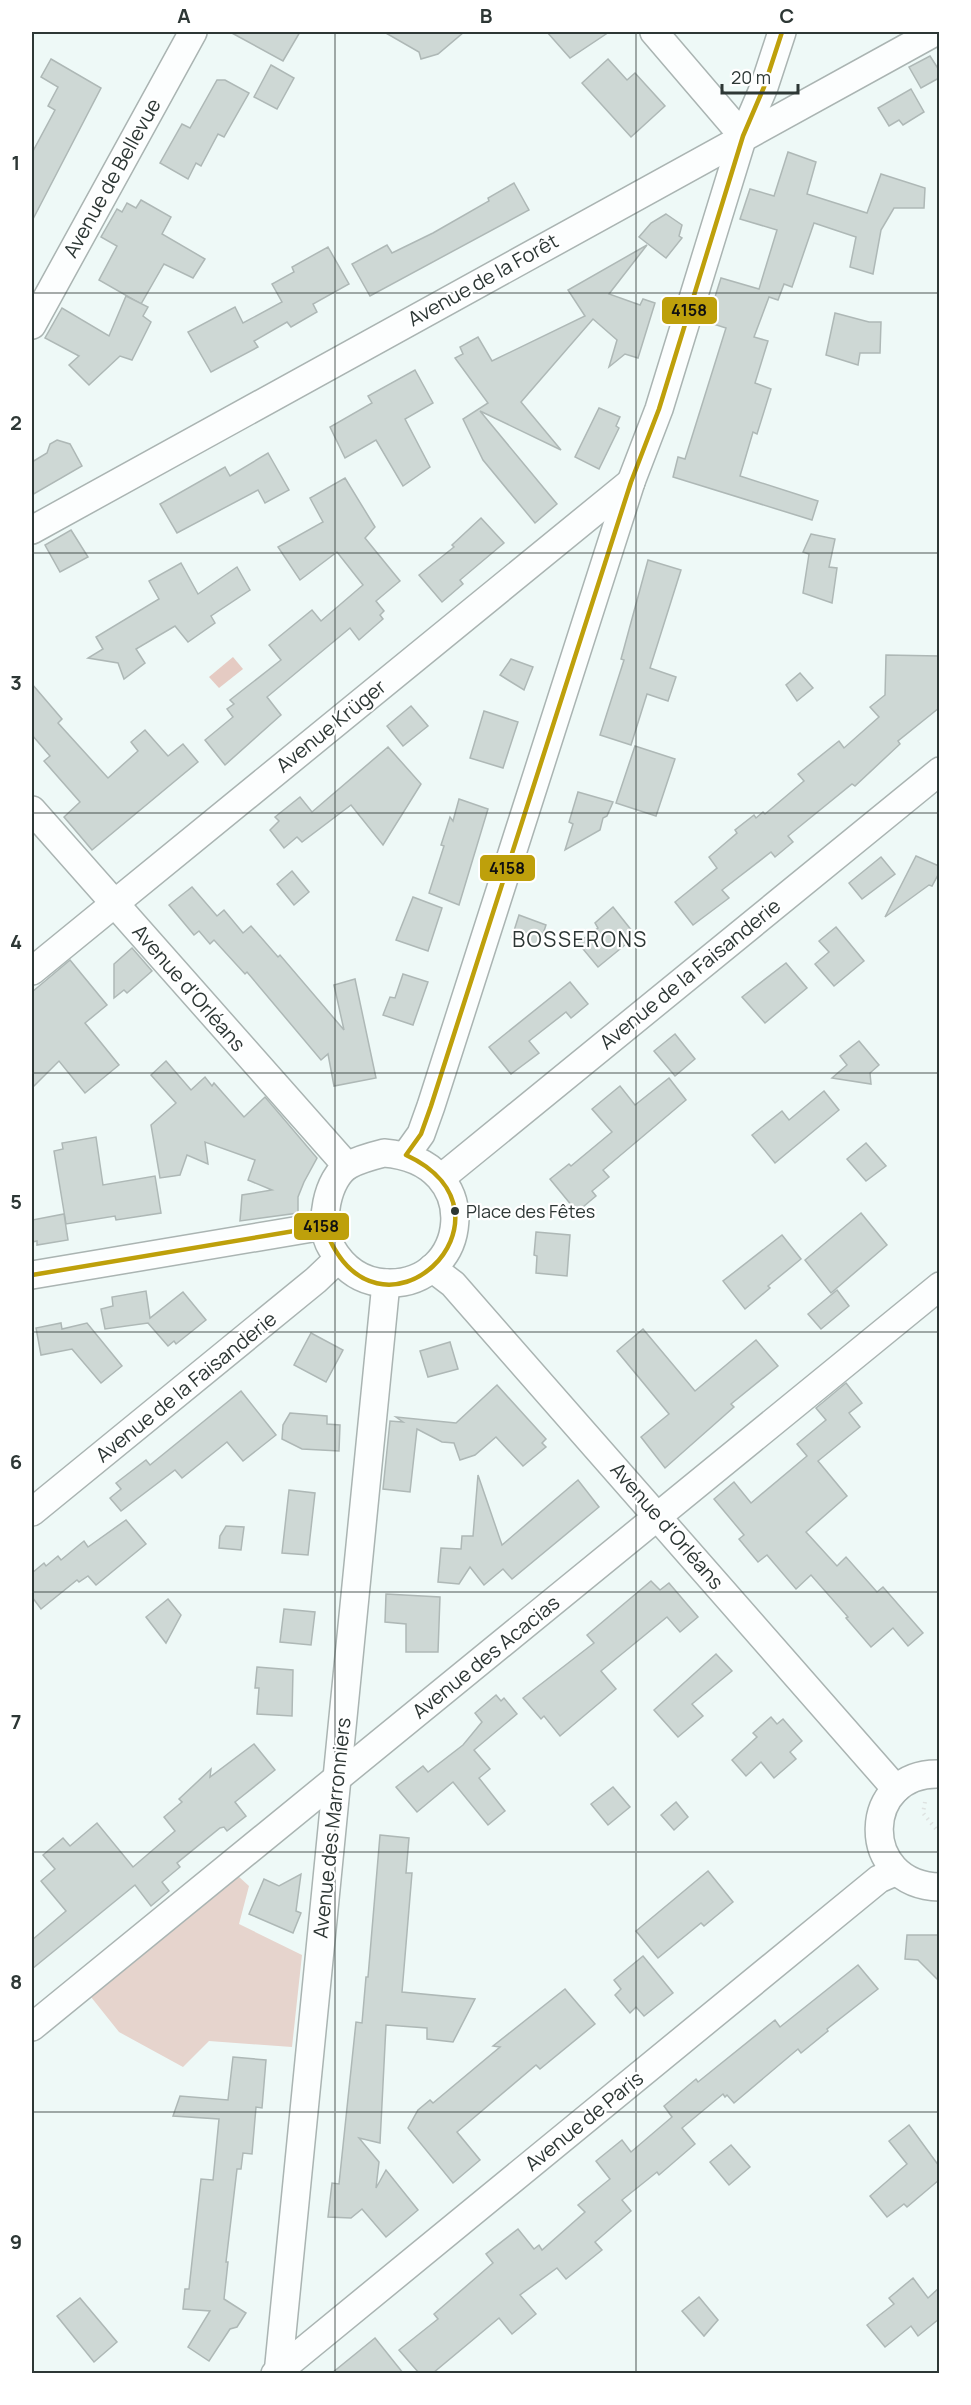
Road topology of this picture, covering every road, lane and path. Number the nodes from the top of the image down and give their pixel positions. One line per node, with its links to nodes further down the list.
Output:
1 (193, 32): 6 (street, Avenue de Bellevue)
2 (654, 32): 5 (street)
3 (782, 32): 5 (street)
4 (935, 32): 5 (street, Avenue de la Forêt)
5 (743, 136): 7 (street); 8 (street, Avenue de la Forêt)
6 (32, 325)
7 (631, 482): 11 (street, Avenue Krüger); 13 (street)
8 (32, 530)
9 (939, 771): 15 (street, Avenue de la Faisanderie)
10 (32, 810): 11 (street, Avenue d'Orléans)
11 (114, 902): 12 (street, Avenue Krüger); 14 (street, Avenue d'Orléans)
12 (32, 971)
13 (406, 1155): 14 (street); 15 (street)
14 (347, 1166): 16 (street)
15 (441, 1178): 18 (street)
16 (324, 1226): 17 (street); 19 (street)
17 (338, 1259): 20 (street); 22 (street, Avenue de la Faisanderie)
18 (432, 1268): 20 (street); 23 (street, Avenue d'Orléans)
19 (32, 1275)
20 (386, 1283): 25 (street, Avenue des Marronniers)
21 (939, 1286): 23 (street, Avenue des Acacias)
22 (32, 1512)
23 (659, 1516): 25 (street, Avenue des Acacias); 26 (street, Avenue d'Orléans)
24 (934, 1774): 26 (street); 27 (path)
25 (337, 1778): 30 (street, Avenue des Acacias); 31 (street, Avenue des Marronniers)
26 (896, 1789): 28 (street)
27 (939, 1834)
28 (895, 1872): 29 (street); 31 (street, Avenue de Paris)
29 (939, 1887)
30 (32, 2027)
31 (277, 2373)

